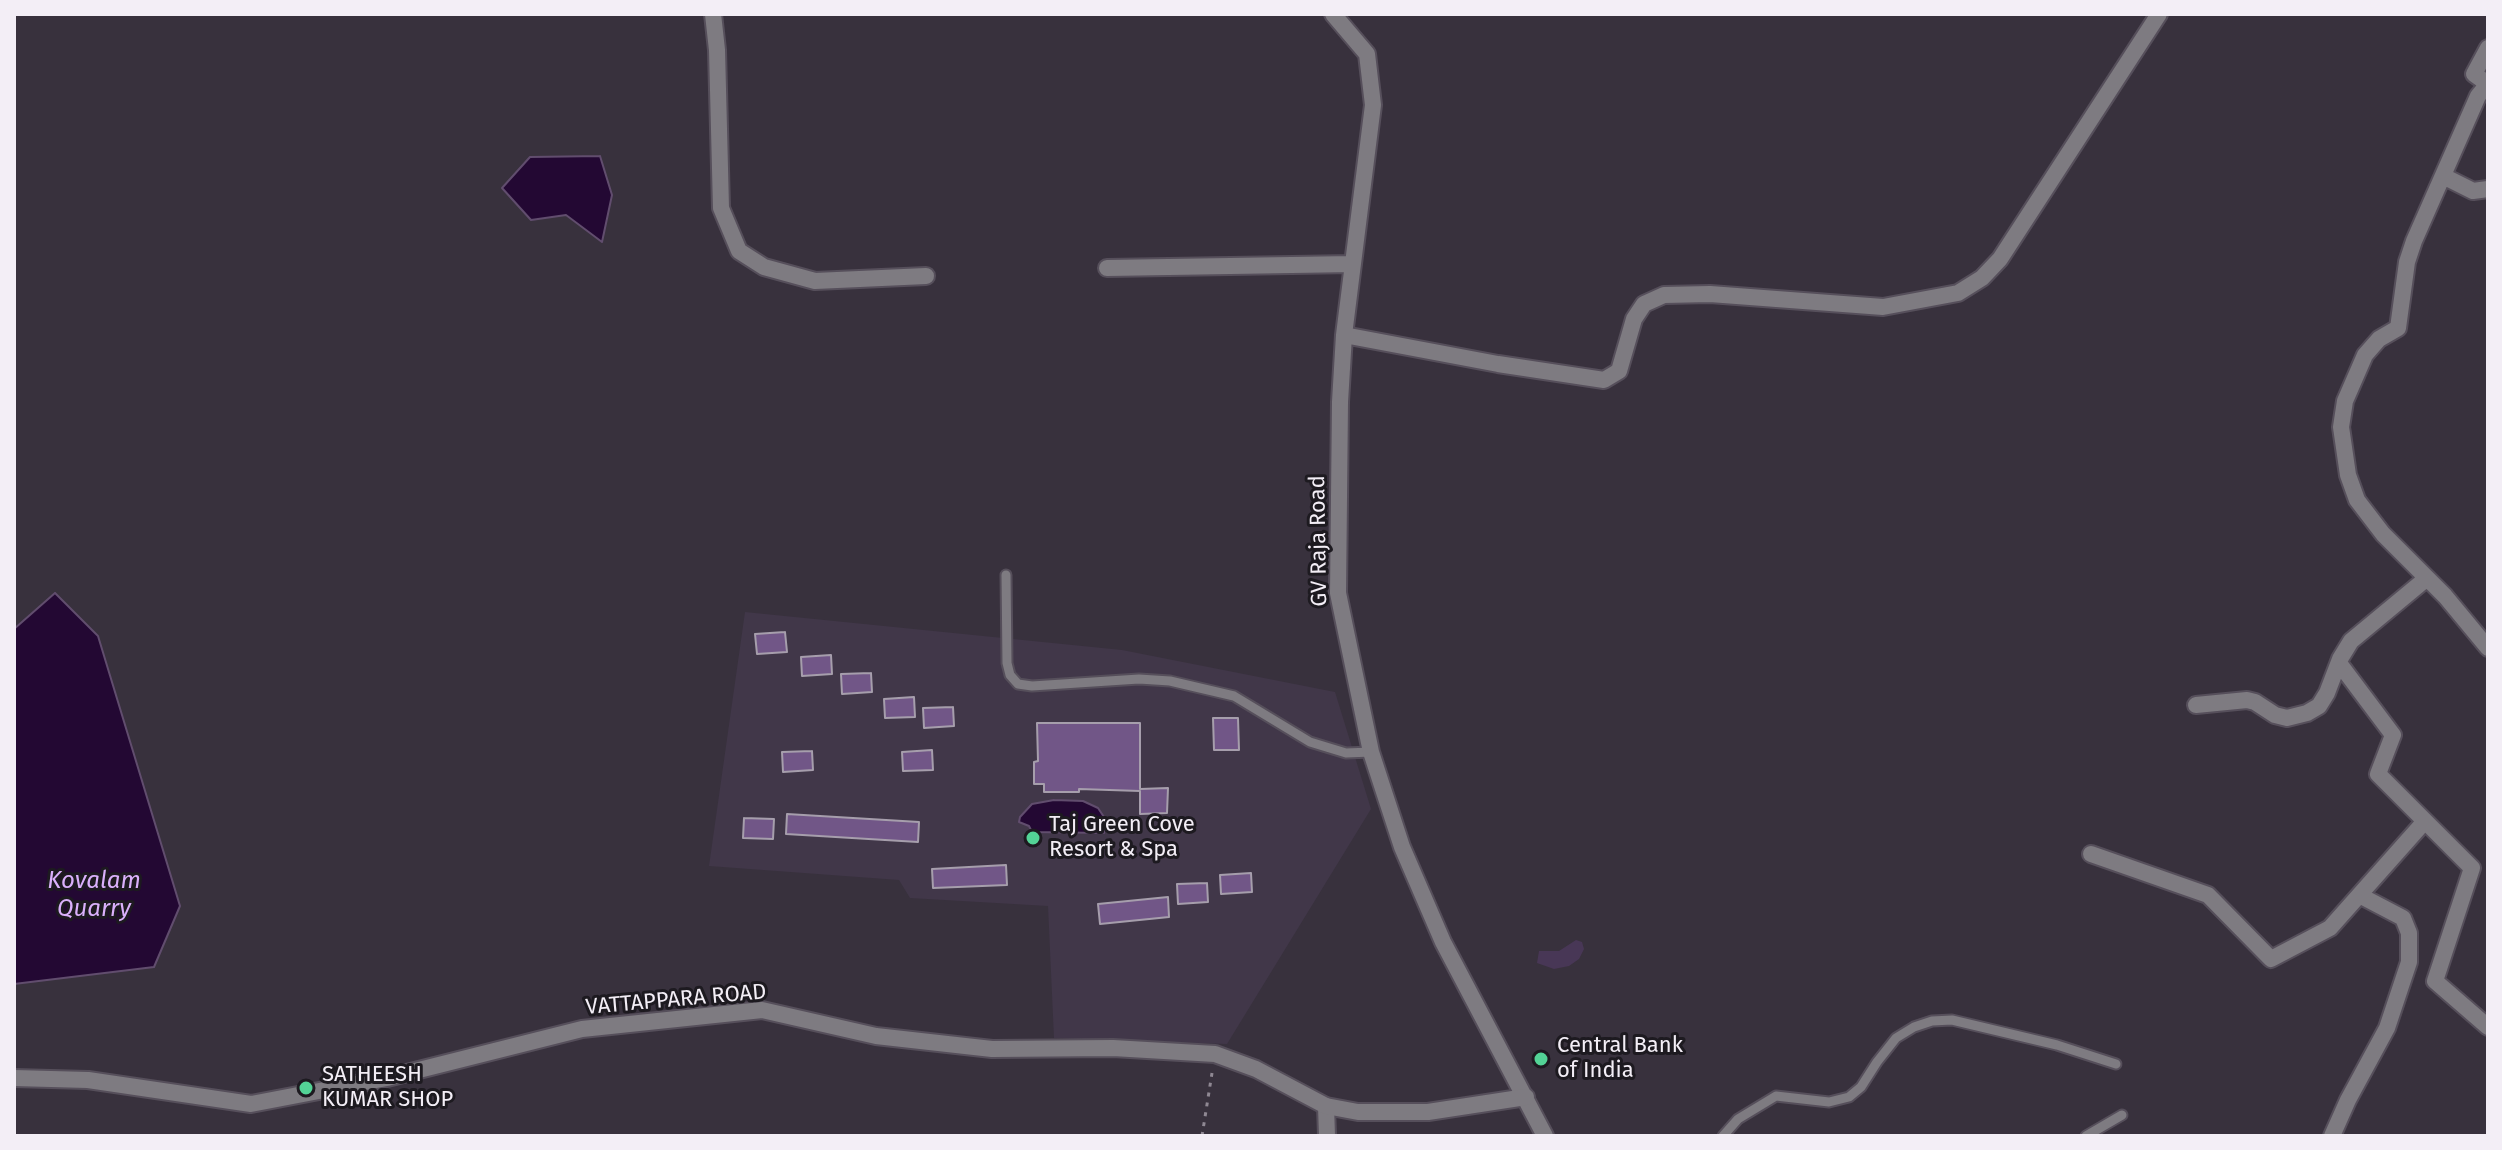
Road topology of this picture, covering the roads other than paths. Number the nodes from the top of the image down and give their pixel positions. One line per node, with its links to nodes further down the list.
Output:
1 (713, 14): 10 (street)
2 (1333, 14): 8 (street, GV Raja Road)
3 (2159, 14): 11 (street)
4 (2488, 48): 5 (street)
5 (2487, 84): 6 (street)
6 (2443, 176): 7 (street); 13 (street)
7 (2488, 189)
8 (1353, 264): 9 (street); 11 (street, GV Raja Road)
9 (1107, 268)
10 (926, 276)
11 (1344, 335): 17 (street, GV Raja Road)
12 (1006, 575): 17 (lane)
13 (2427, 578): 14 (street); 15 (street)
14 (2488, 648)
15 (2339, 663): 16 (street); 18 (street)
16 (2196, 705)
17 (1371, 752): 24 (street, GV Raja Road)
18 (2425, 821): 20 (street); 21 (street)
19 (2091, 854): 20 (street)
20 (2361, 896): 31 (street)
21 (2488, 1027)
22 (2116, 1064): 29 (lane)
23 (14, 1078): 25 (street, VATTAPPARA ROAD)
24 (1526, 1097): 25 (street, VATTAPPARA ROAD); 28 (street, GV Raja Road)
25 (1326, 1106): 27 (street)
26 (2122, 1115): 30 (lane)
27 (1327, 1136)
28 (1545, 1136)
29 (1723, 1136)
30 (2086, 1136)
31 (2332, 1136)

